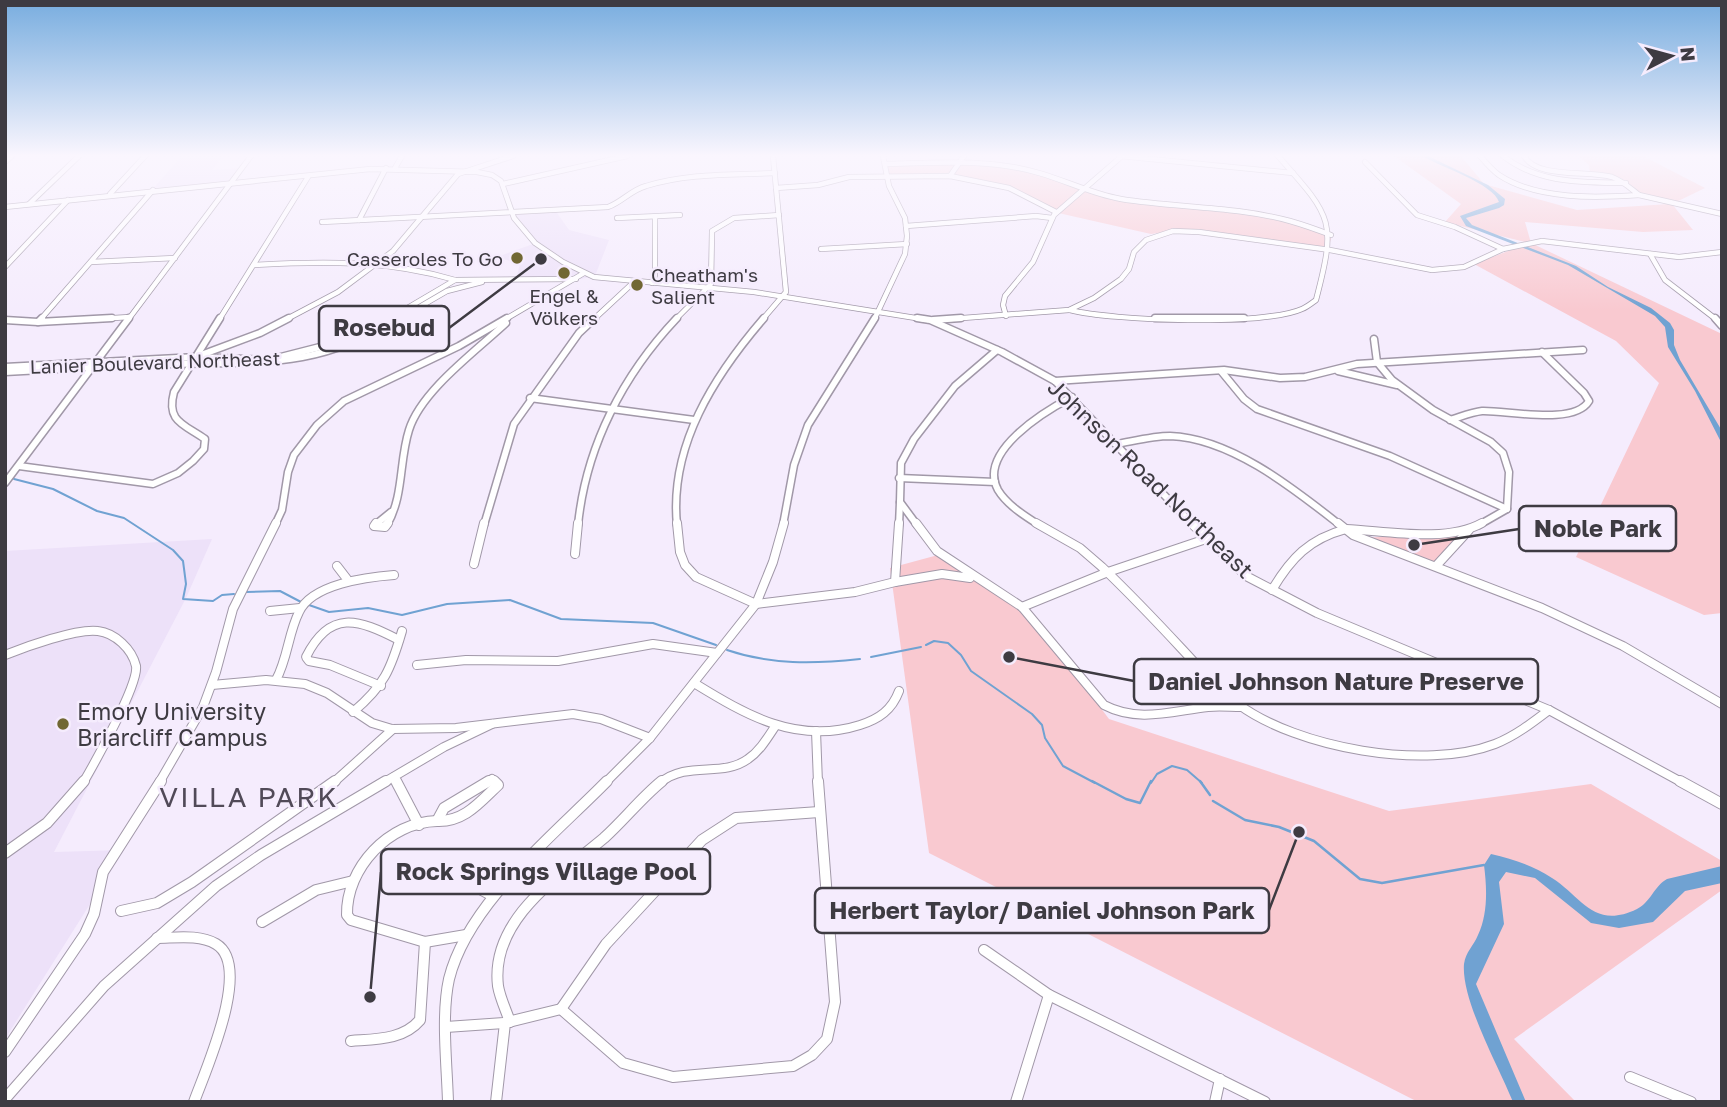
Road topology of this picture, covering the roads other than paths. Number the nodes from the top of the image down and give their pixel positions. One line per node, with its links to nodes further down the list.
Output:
1 (61, 208): 39 (street)
2 (138, 208): 36 (street)
3 (212, 208): 35 (street)
4 (289, 208): 38 (street)
5 (365, 208): 25 (street)
6 (429, 208): 22 (street)
7 (511, 208): 17 (street, Johnson Road Northeast)
8 (595, 208): 17 (street)
9 (778, 208): 20 (street)
10 (900, 208): 27 (street)
11 (1039, 208): 23 (street)
12 (1063, 208): 23 (street)
13 (1212, 208): 28 (street)
14 (1323, 208): 28 (street)
15 (1410, 208): 31 (street)
16 (1694, 208): 18 (street)
17 (512, 212): 22 (street); 40 (street, Johnson Road Northeast)
18 (1722, 214)
19 (680, 215): 21 (street)
20 (779, 215): 46 (street); 48 (street)
21 (655, 216): 24 (street); 45 (street)
22 (422, 217): 25 (street); 37 (street)
23 (1053, 217): 27 (street); 52 (street)
24 (618, 218)
25 (359, 220): 26 (street)
26 (322, 222)
27 (906, 228): 29 (street)
28 (1331, 235): 32 (street)
29 (907, 244): 30 (street); 50 (street)
30 (821, 249)
31 (1503, 249): 32 (street); 34 (street)
32 (1329, 250): 51 (street); 51 (street)
33 (1722, 252): 34 (street)
34 (1650, 254): 58 (street)
35 (174, 258): 36 (street); 53 (street)
36 (91, 262): 57 (street)
37 (380, 263): 38 (street); 42 (street); 66 (street)
38 (254, 265): 66 (street)
39 (5, 267)
40 (584, 273): 41 (street); 44 (street, Johnson Road Northeast)
41 (576, 279): 43 (street, Lanier Boulevard Northeast); 49 (street)
42 (455, 280): 43 (street, Lanier Boulevard Northeast); 47 (street, Lanier Boulevard Northeast)
43 (478, 280): 47 (street, Lanier Boulevard Northeast)
44 (635, 281): 45 (street, Johnson Road Northeast); 76 (street)
45 (652, 283): 46 (street, Johnson Road Northeast)
46 (707, 288): 48 (street, Johnson Road Northeast); 77 (street)
47 (444, 289): 64 (street, Lanier Boulevard Northeast)
48 (782, 296): 50 (street, Johnson Road Northeast); 78 (street)
49 (526, 307): 87 (street); 111 (street)
50 (880, 308): 56 (street, Johnson Road Northeast); 101 (street)
51 (1069, 310): 52 (street)
52 (1006, 316): 54 (street)
53 (130, 317): 57 (street); 69 (street)
54 (970, 318): 56 (street); 59 (street)
55 (5, 320): 57 (street)
56 (930, 320): 59 (street, Johnson Road Northeast)
57 (38, 322)
58 (1722, 326)
59 (968, 335): 61 (street, Johnson Road Northeast)
60 (1374, 339): 67 (street)
61 (997, 350): 73 (street, Johnson Road Northeast); 82 (street)
62 (1583, 350): 63 (street)
63 (1542, 352): 67 (street); 79 (street)
64 (302, 357): 65 (street, Lanier Boulevard Northeast); 68 (street, Lanier Boulevard Northeast)
65 (220, 358): 66 (street, Lanier Boulevard Northeast); 68 (street)
66 (195, 359): 68 (street, Lanier Boulevard Northeast); 69 (street, Lanier Boulevard Northeast); 81 (street)
67 (1376, 362): 72 (street); 74 (street)
68 (214, 363)
69 (94, 365): 70 (street, Lanier Boulevard Northeast); 81 (street)
70 (5, 369)
71 (1220, 371): 72 (street); 73 (street); 86 (street)
72 (1333, 371): 74 (street)
73 (1055, 381): 75 (street, Johnson Road Northeast)
74 (1401, 386): 79 (street)
75 (1072, 397): 80 (street, Johnson Road Northeast); 84 (street)
76 (530, 398): 77 (street); 92 (street)
77 (612, 409): 78 (street); 91 (street)
78 (694, 421): 101 (street)
79 (1450, 421): 86 (street)
80 (1117, 444): 88 (street); 90 (street, Johnson Road Northeast)
81 (19, 466): 83 (street)
82 (899, 478): 84 (street); 85 (street)
83 (7, 480)
84 (995, 482): 95 (street)
85 (900, 502): 98 (street); 99 (street)
86 (1507, 509): 89 (street)
87 (391, 512)
88 (1346, 529): 89 (street); 94 (street); 100 (street)
89 (1469, 530): 94 (street)
90 (1206, 539): 95 (street); 100 (street, Johnson Road Northeast)
91 (575, 555)
92 (474, 564)
93 (337, 566): 97 (street)
94 (1436, 566): 114 (street)
95 (1108, 572): 102 (street); 110 (street)
96 (394, 575): 97 (street)
97 (347, 579): 103 (street)
98 (895, 582): 99 (street); 101 (street)
99 (981, 582): 102 (street)
100 (1272, 590): 117 (street, Johnson Road Northeast)
101 (756, 604): 105 (street)
102 (1022, 607): 115 (street)
103 (300, 608): 104 (street); 108 (street)
104 (270, 611)
105 (717, 653): 107 (street); 109 (street)
106 (5, 654): 129 (street)
107 (417, 665)
108 (276, 680): 111 (street); 118 (street)
109 (694, 683): 120 (street); 123 (street)
110 (1214, 683): 115 (street); 116 (street)
111 (212, 685): 144 (street)
112 (381, 686): 112 (street); 118 (street)
113 (899, 691): 122 (street)
114 (1722, 704)
115 (1211, 707): 116 (street)
116 (1241, 707): 117 (street)
117 (1549, 710): 125 (street, Johnson Road Northeast)
118 (353, 712): 121 (street)
119 (492, 724): 121 (street); 123 (street); 124 (street)
120 (775, 725): 122 (street); 141 (street)
121 (393, 729): 133 (street)
122 (816, 731): 126 (street)
123 (650, 738): 132 (street)
124 (394, 777): 128 (street); 136 (street)
125 (1722, 804)
126 (819, 812): 140 (street); 140 (street)
127 (436, 822): 127 (street); 128 (street)
128 (419, 825): 130 (street)
129 (5, 853)
130 (354, 881): 134 (street); 137 (street)
131 (417, 881): 132 (street)
132 (493, 896): 135 (street)
133 (121, 911)
134 (262, 922)
135 (466, 935): 137 (street); 142 (street)
136 (158, 939): 147 (street); 148 (street)
137 (425, 942): 143 (street)
138 (984, 950): 139 (street)
139 (1049, 995): 146 (street); 151 (street)
140 (561, 1009): 141 (street)
141 (507, 1022): 142 (street); 150 (street)
142 (446, 1027): 149 (street)
143 (351, 1041)
144 (5, 1052)
145 (1630, 1077): 154 (street)
146 (1220, 1079): 152 (street); 153 (street)
147 (5, 1099)
148 (194, 1102)
149 (448, 1102)
150 (496, 1102)
151 (1016, 1102)
152 (1215, 1102)
153 (1265, 1102)
154 (1691, 1102)

